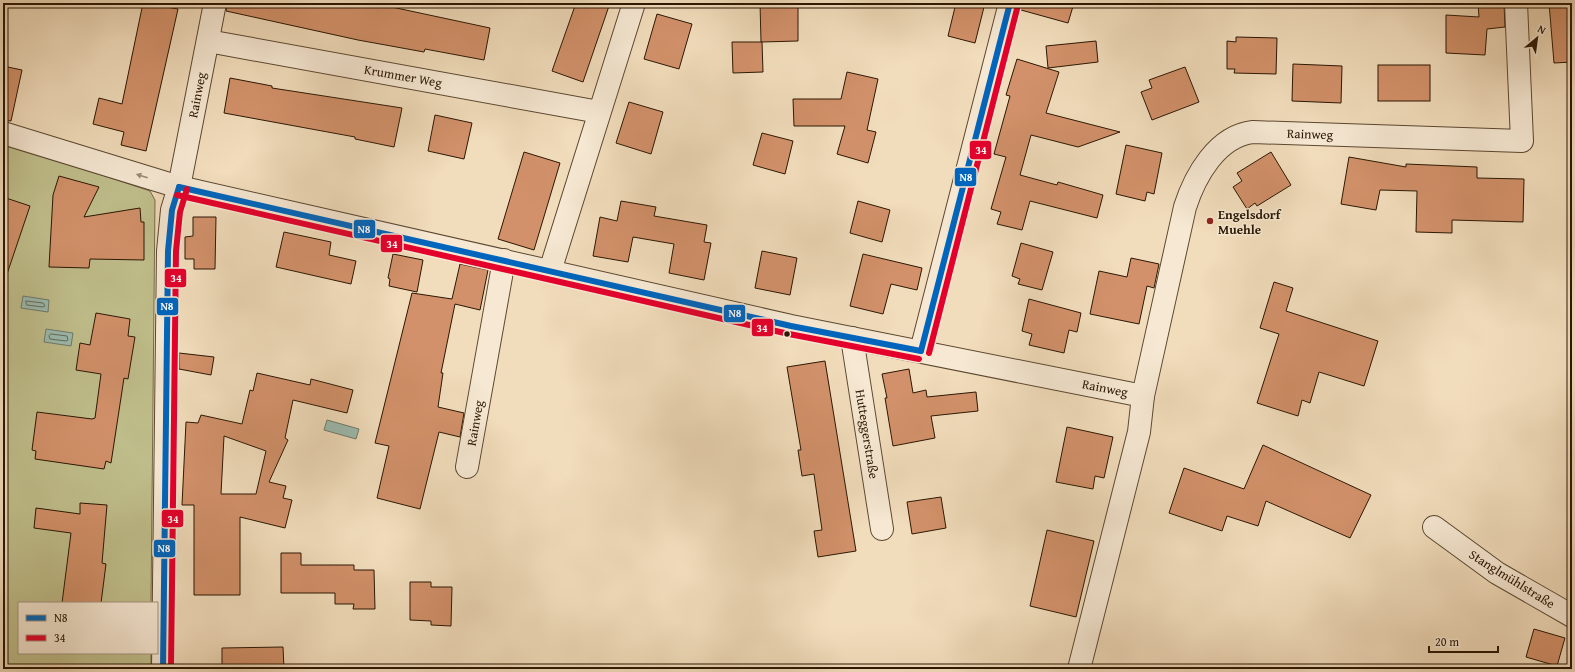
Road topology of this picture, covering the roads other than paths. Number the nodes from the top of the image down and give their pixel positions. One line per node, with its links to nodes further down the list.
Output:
1 (215, 3): 5 (street, Rainweg)
2 (634, 3): 6 (street)
3 (1010, 3): 12 (street)
4 (1516, 3): 13 (street, Rainweg)
5 (208, 41): 6 (street, Krummer Weg); 8 (street, Rainweg)
6 (599, 112): 10 (street)
7 (3, 133): 8 (street, Rainweg, one-way to 7)
8 (179, 187): 9 (street, Rainweg); 18 (street)
9 (504, 260): 10 (street, Rainweg); 14 (street, Rainweg)
10 (550, 271): 11 (street, Rainweg)
11 (852, 338): 12 (street, Rainweg); 16 (street, Hutteggerstraße)
12 (921, 351): 13 (street, Rainweg)
13 (1143, 396): 19 (street, Rainweg)
14 (467, 467)
15 (1434, 527): 17 (street, Stanglmühlstraße)
16 (882, 530)
17 (1572, 616)
18 (163, 669)
19 (1080, 669)

